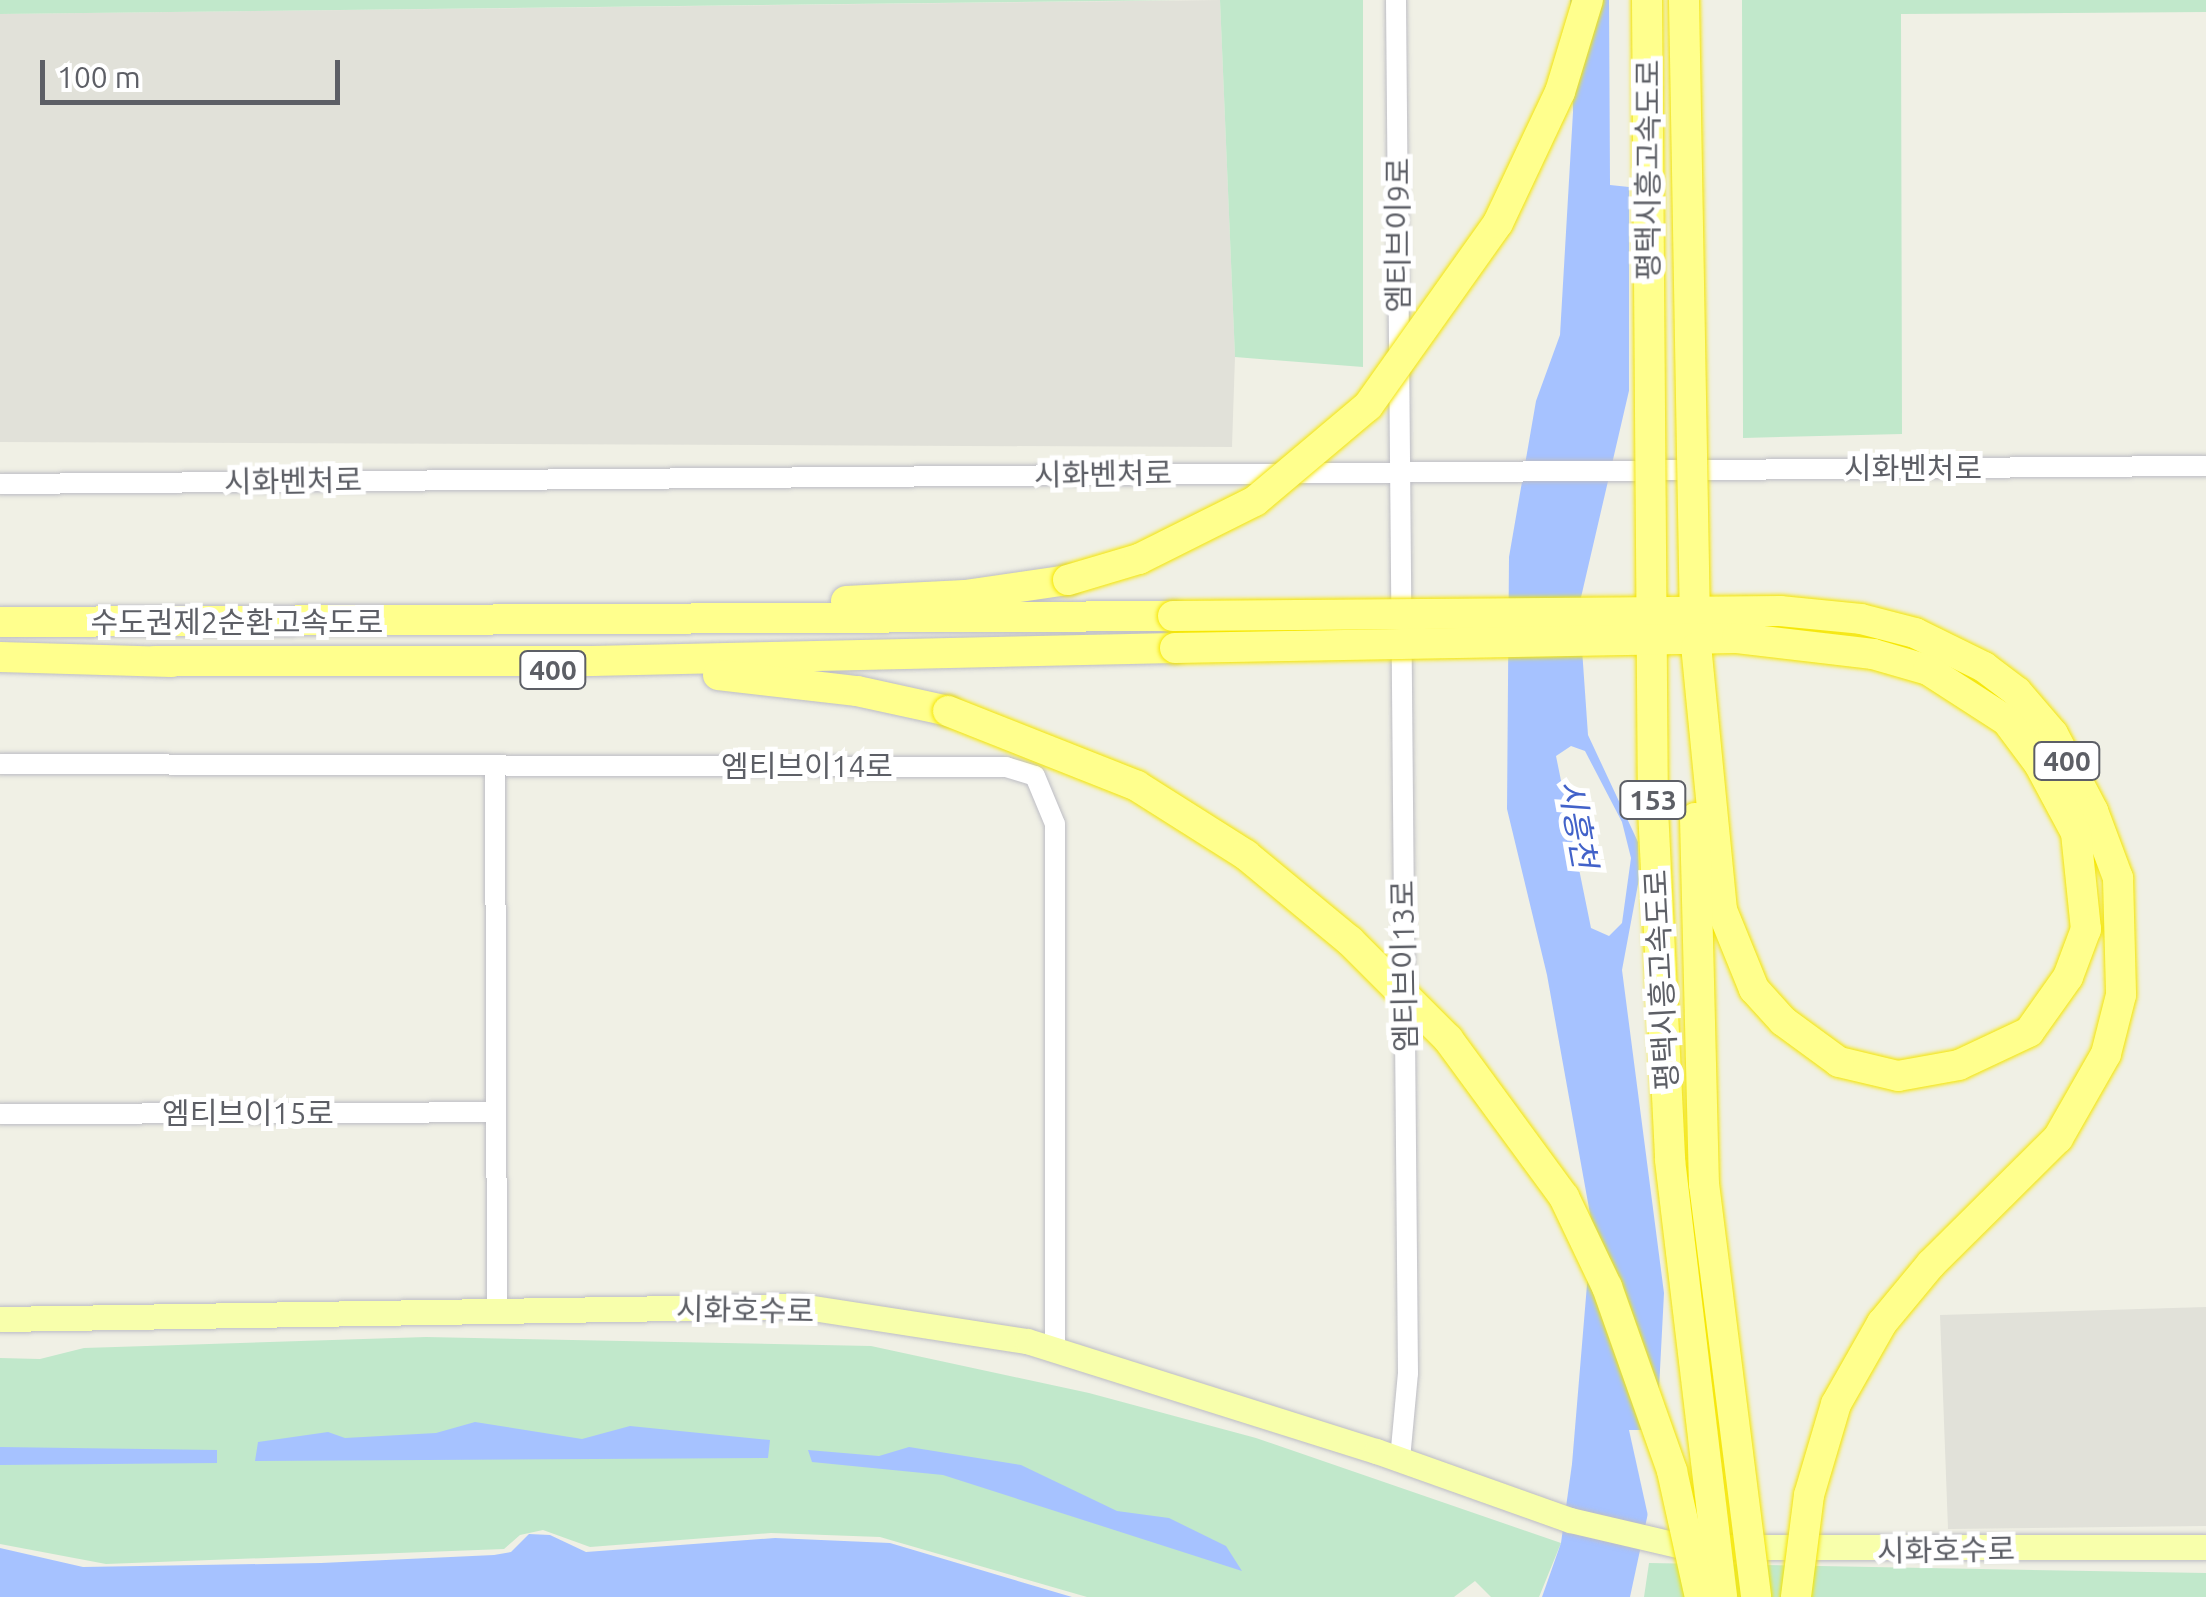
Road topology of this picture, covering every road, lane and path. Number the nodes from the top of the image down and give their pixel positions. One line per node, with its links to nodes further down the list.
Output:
1 (1396, 0): 6 (street, 엠티브이9로)
2 (1588, 0): 8 (highway, bridge)
3 (1647, 0): 23 (highway, 평택시흥고속도로 / 153, bridge)
4 (1684, 0): 10 (highway, 평택시흥고속도로 / 153, bridge)
5 (2206, 466): 6 (street, 시화벤처로)
6 (1400, 471): 7 (street, 시화벤처로); 20 (street, 엠티브이13로)
7 (0, 484)
8 (473, 621): 9 (highway, 수도권제2순환고속도로 / 400); 25 (highway, 400, bridge)
9 (0, 622)
10 (1696, 647): 12 (highway, bridge); 24 (highway, 평택시흥고속도로 / 153, bridge)
11 (0, 658): 12 (highway, 수도권제2순환고속도로 / 400)
12 (154, 661): 22 (highway, 400, bridge)
13 (0, 764): 14 (street, 엠티브이14로)
14 (495, 766): 15 (street); 19 (street, 엠티브이14로)
15 (496, 1112): 16 (street, 엠티브이15로); 17 (street)
16 (0, 1114)
17 (497, 1311): 18 (main road, 시화호수로); 19 (main road, 시화호수로)
18 (0, 1319)
19 (1055, 1350): 20 (main road, 시화호수로)
20 (1400, 1460): 21 (main road, 시화호수로)
21 (2206, 1548)
22 (1700, 1597)
23 (1722, 1597)
24 (1756, 1597)
25 (1796, 1597)

